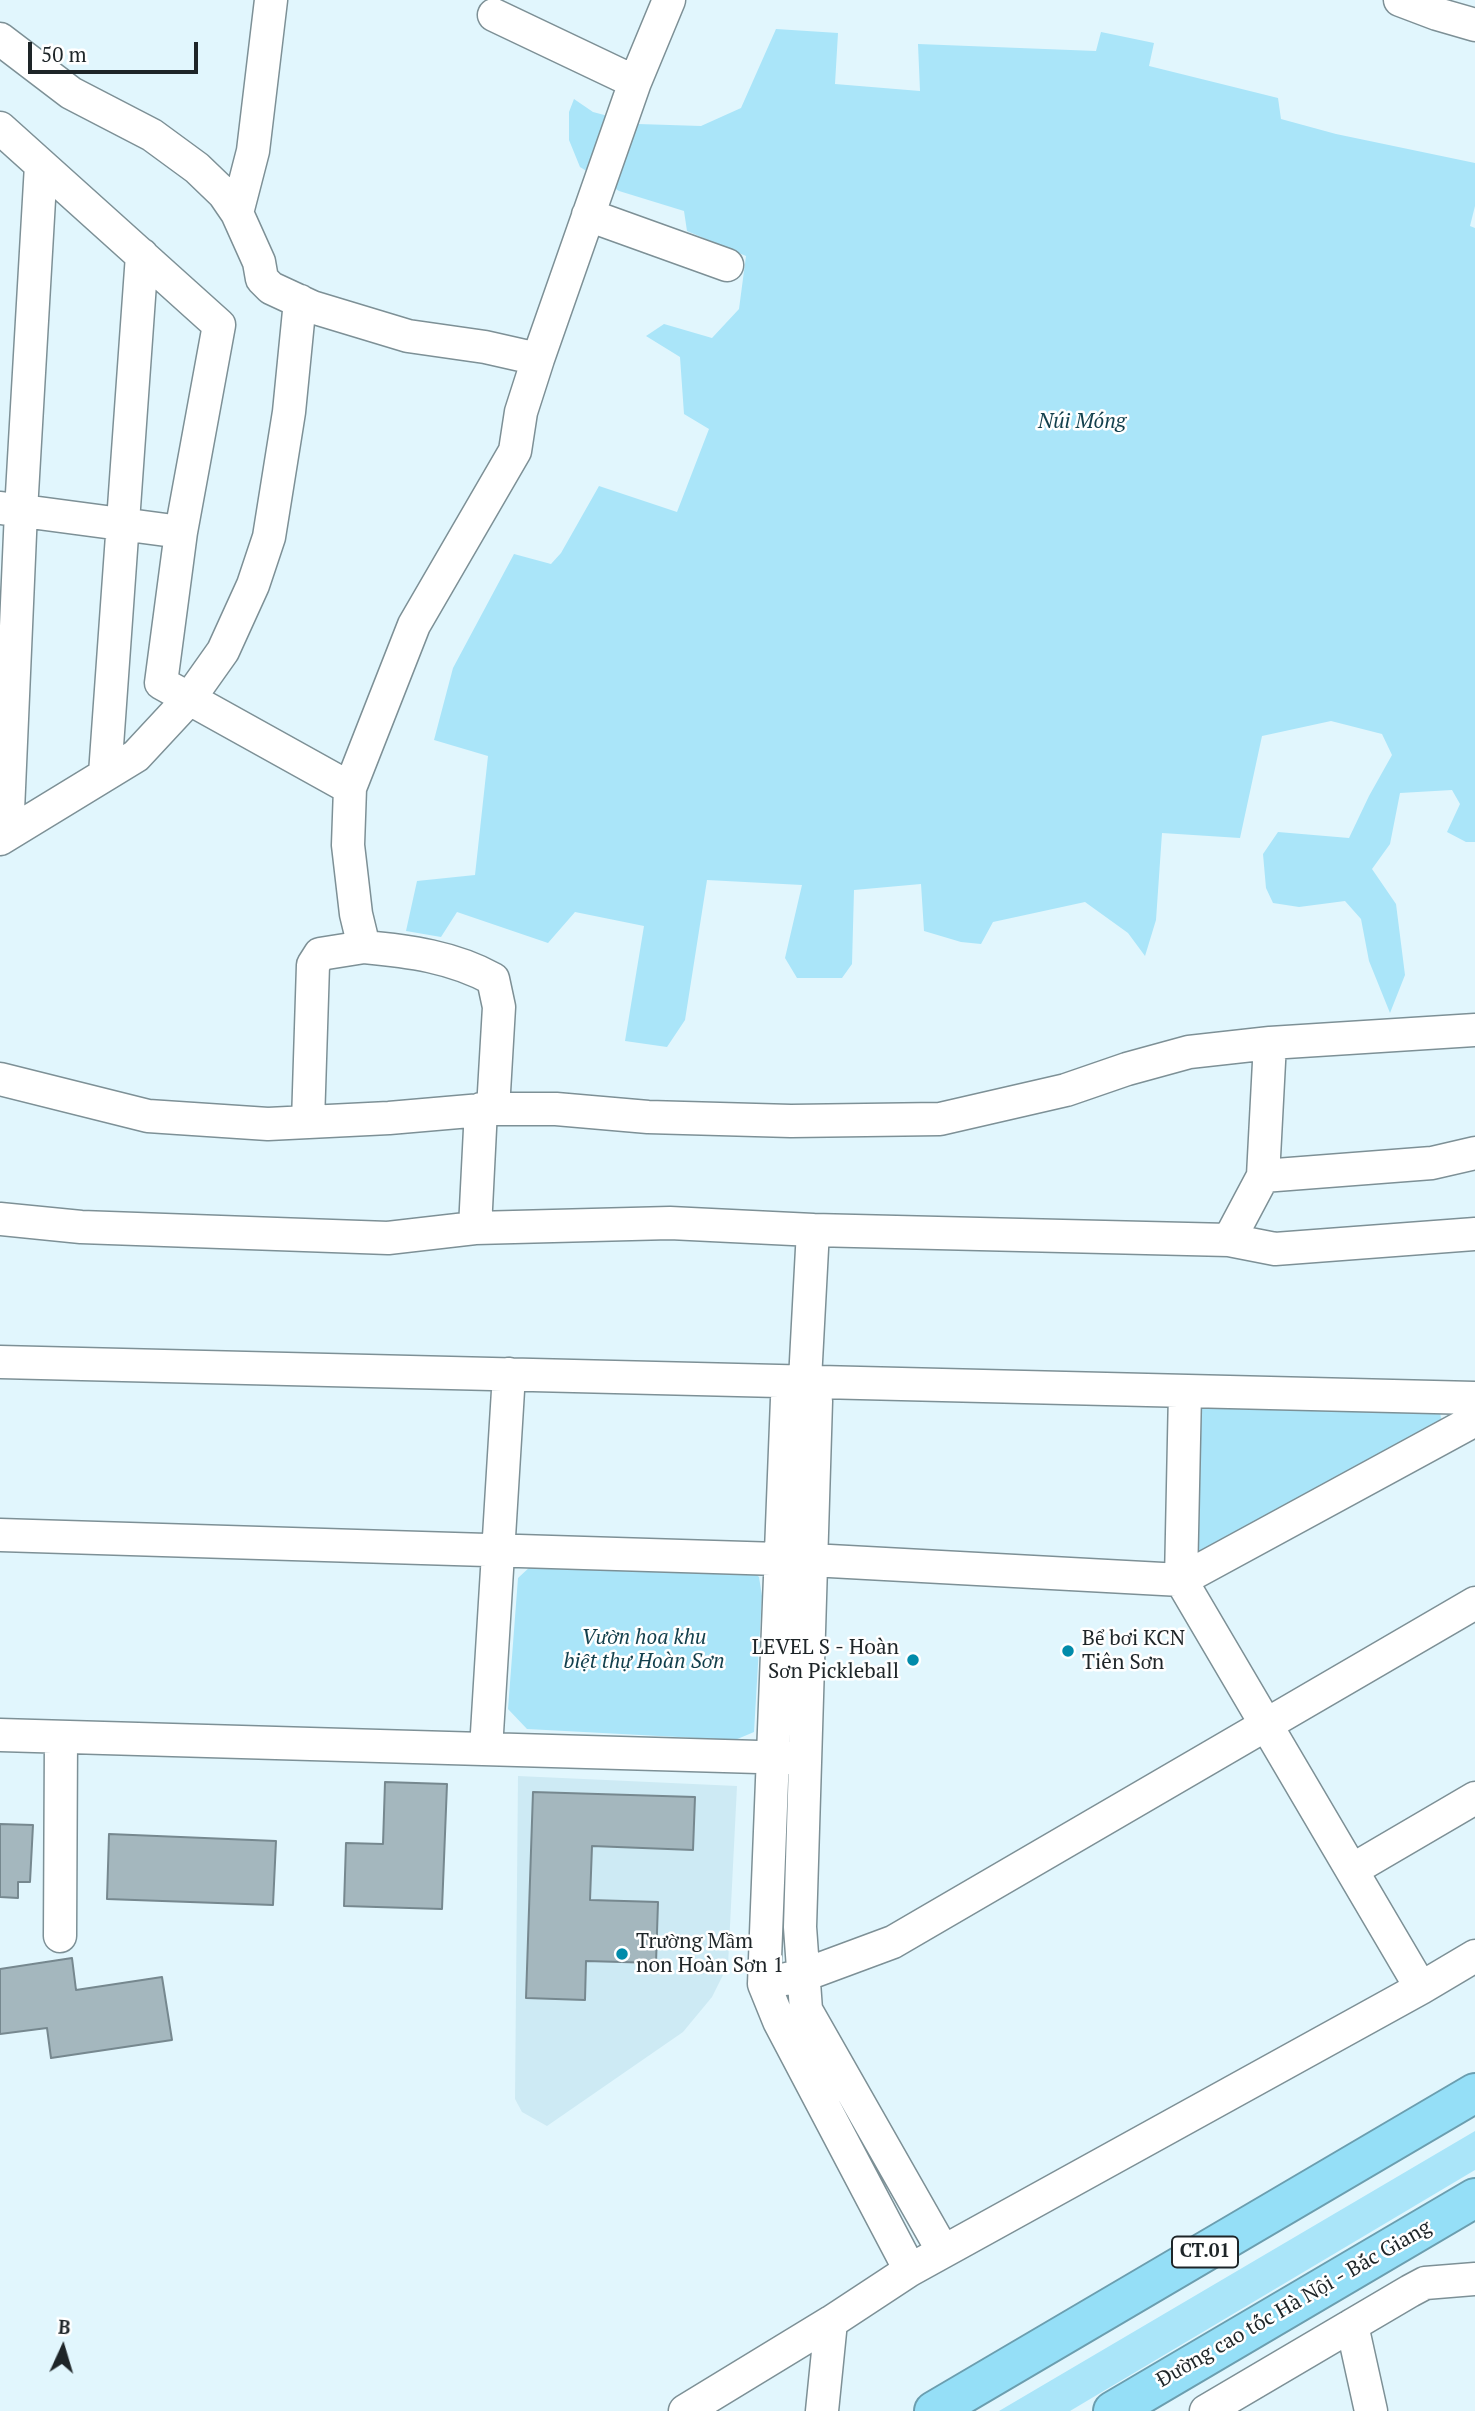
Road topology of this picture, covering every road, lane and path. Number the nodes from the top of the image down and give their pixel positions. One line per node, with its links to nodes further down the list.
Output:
1 (271, 0): 10 (street)
2 (669, 0): 7 (street)
3 (1400, 0): 5 (street)
4 (494, 15): 7 (street)
5 (1475, 24)
6 (0, 39): 10 (street)
7 (635, 82): 11 (street)
8 (0, 128): 9 (street)
9 (41, 165): 12 (street); 16 (street)
10 (237, 213): 14 (street)
11 (589, 215): 13 (street); 15 (street)
12 (142, 255): 17 (street); 18 (street)
13 (727, 265)
14 (300, 301): 15 (street); 19 (street)
15 (538, 359): 21 (street)
16 (10, 509): 17 (street); 22 (street)
17 (123, 524): 18 (street); 20 (street)
18 (181, 532): 19 (street)
19 (189, 699): 20 (street); 21 (street)
20 (105, 774): 22 (street)
21 (350, 788): 23 (street)
22 (4, 837)
23 (365, 947): 27 (street); 28 (street)
24 (1475, 1030): 25 (street)
25 (1270, 1044): 27 (street); 30 (street)
26 (0, 1079): 28 (street)
27 (487, 1109): 28 (street); 32 (street)
28 (307, 1122)
29 (1475, 1153): 30 (street)
30 (1263, 1176): 35 (street)
31 (0, 1219): 32 (street)
32 (475, 1228): 33 (street)
33 (813, 1230): 35 (street); 38 (street)
34 (1475, 1234): 35 (street)
35 (1229, 1240)
36 (0, 1362): 37 (street)
37 (509, 1374): 38 (street); 43 (street)
38 (805, 1380): 39 (street); 44 (street)
39 (1185, 1392): 40 (street); 45 (street)
40 (1475, 1398)
41 (1475, 1420): 45 (street)
42 (0, 1535): 43 (street)
43 (498, 1549): 44 (street); 50 (street)
44 (796, 1559): 45 (street); 51 (street); 52 (street)
45 (1181, 1580): 47 (street)
46 (1475, 1603): 47 (street)
47 (1266, 1724): 54 (street); 57 (street)
48 (0, 1735): 49 (street)
49 (61, 1737): 50 (street); 55 (street)
50 (486, 1749): 51 (street)
51 (774, 1757): 52 (street); 58 (street)
52 (805, 1759): 57 (street)
53 (1475, 1798): 54 (street)
54 (1352, 1870): 59 (street)
55 (60, 1936)
56 (1475, 1956): 59 (street)
57 (804, 1975): 58 (street); 62 (street)
58 (764, 1984): 63 (street)
59 (1421, 1988): 62 (street)
60 (1475, 2092): 69 (highway, CT.01)
61 (1475, 2198): 70 (highway, Đường cao tốc Hà Nội - Bắc Giang)
62 (943, 2251): 63 (street)
63 (910, 2270): 65 (street)
64 (1475, 2279): 66 (street)
65 (831, 2322): 67 (street); 68 (street)
66 (1352, 2325): 71 (street); 72 (street)
67 (685, 2411)
68 (822, 2411)
69 (934, 2411)
70 (1113, 2411)
71 (1206, 2411)
72 (1371, 2411)

